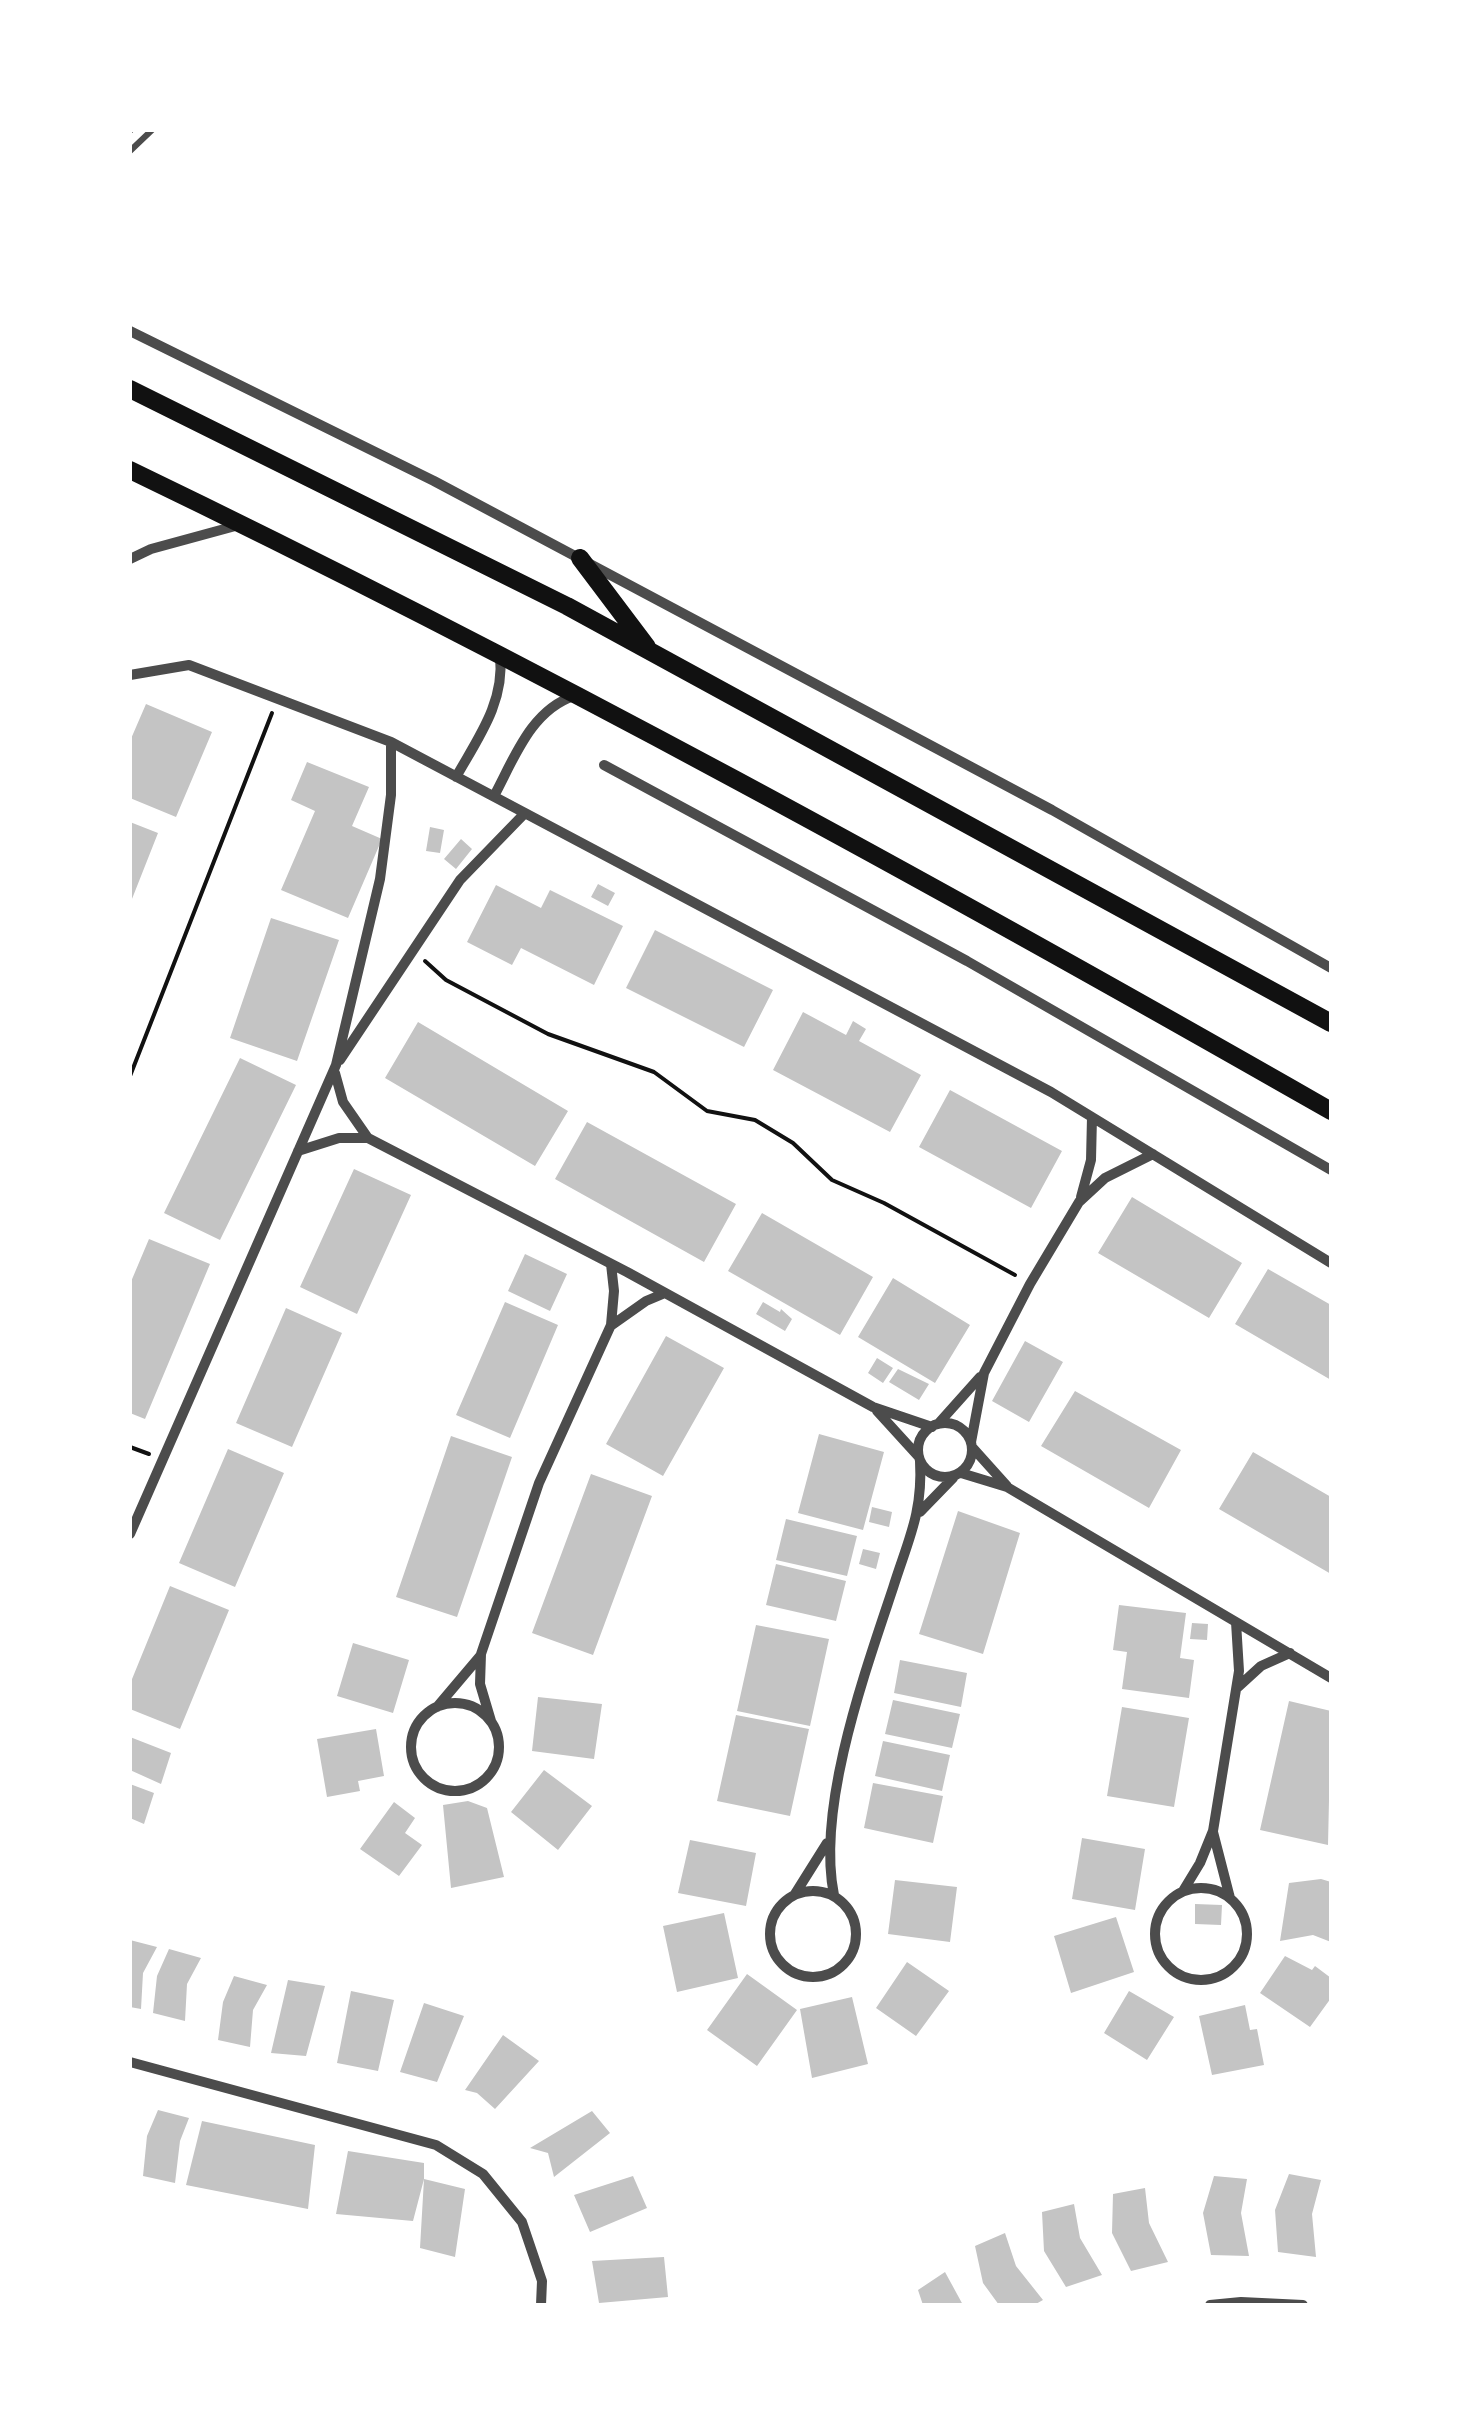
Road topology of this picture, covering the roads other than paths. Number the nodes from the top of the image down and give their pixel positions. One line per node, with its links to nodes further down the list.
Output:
1 (152, 130): 2 (lane)
2 (130, 151)
3 (130, 331): 7 (street)
4 (130, 389): 9 (main road)
5 (130, 470): 6 (main road)
6 (242, 524): 8 (street); 10 (main road)
7 (580, 558): 9 (main road); 18 (street)
8 (130, 559)
9 (650, 651): 19 (main road)
10 (500, 655): 12 (main road); 15 (street)
11 (130, 675): 13 (street)
12 (575, 696): 16 (street); 21 (main road)
13 (391, 742): 15 (street); 20 (street)
14 (604, 766): 26 (street)
15 (456, 777): 16 (street)
16 (494, 796): 17 (street)
17 (525, 813): 20 (street); 22 (street)
18 (1331, 968)
19 (1331, 1023)
20 (335, 1068): 23 (street); 24 (street)
21 (1331, 1111)
22 (1092, 1117): 25 (street); 27 (street)
23 (368, 1138): 24 (street); 29 (street)
24 (298, 1151): 40 (street)
25 (1153, 1154): 27 (street); 28 (street)
26 (1331, 1170)
27 (1080, 1202): 32 (street)
28 (1331, 1263)
29 (612, 1264): 30 (street); 31 (street)
30 (665, 1292): 31 (street); 33 (street)
31 (611, 1325): 42 (street)
32 (984, 1372): 34 (street); 35 (street)
33 (873, 1407): 34 (street); 36 (street)
34 (934, 1426): 35 (street); 36 (street)
35 (972, 1445): 37 (street); 38 (street)
36 (919, 1459): 37 (street); 39 (street)
37 (959, 1474): 38 (street); 39 (street)
38 (1007, 1486): 41 (street)
39 (919, 1513): 49 (street)
40 (130, 1534)
41 (1236, 1622): 43 (street); 45 (street)
42 (481, 1654): 46 (street); 47 (street)
43 (1290, 1654): 44 (street); 45 (street)
44 (1331, 1678)
45 (1237, 1688): 48 (street)
46 (437, 1707): 47 (street); 47 (street)
47 (491, 1721)
48 (1213, 1831): 50 (street); 53 (street)
49 (830, 1838): 51 (street); 52 (street)
50 (1182, 1893): 53 (street); 53 (street)
51 (795, 1894): 52 (street); 52 (street)
52 (834, 1896)
53 (1230, 1898)
54 (130, 2062): 55 (street)
55 (541, 2305)
56 (1210, 2305): 57 (street)
57 (1302, 2305)

